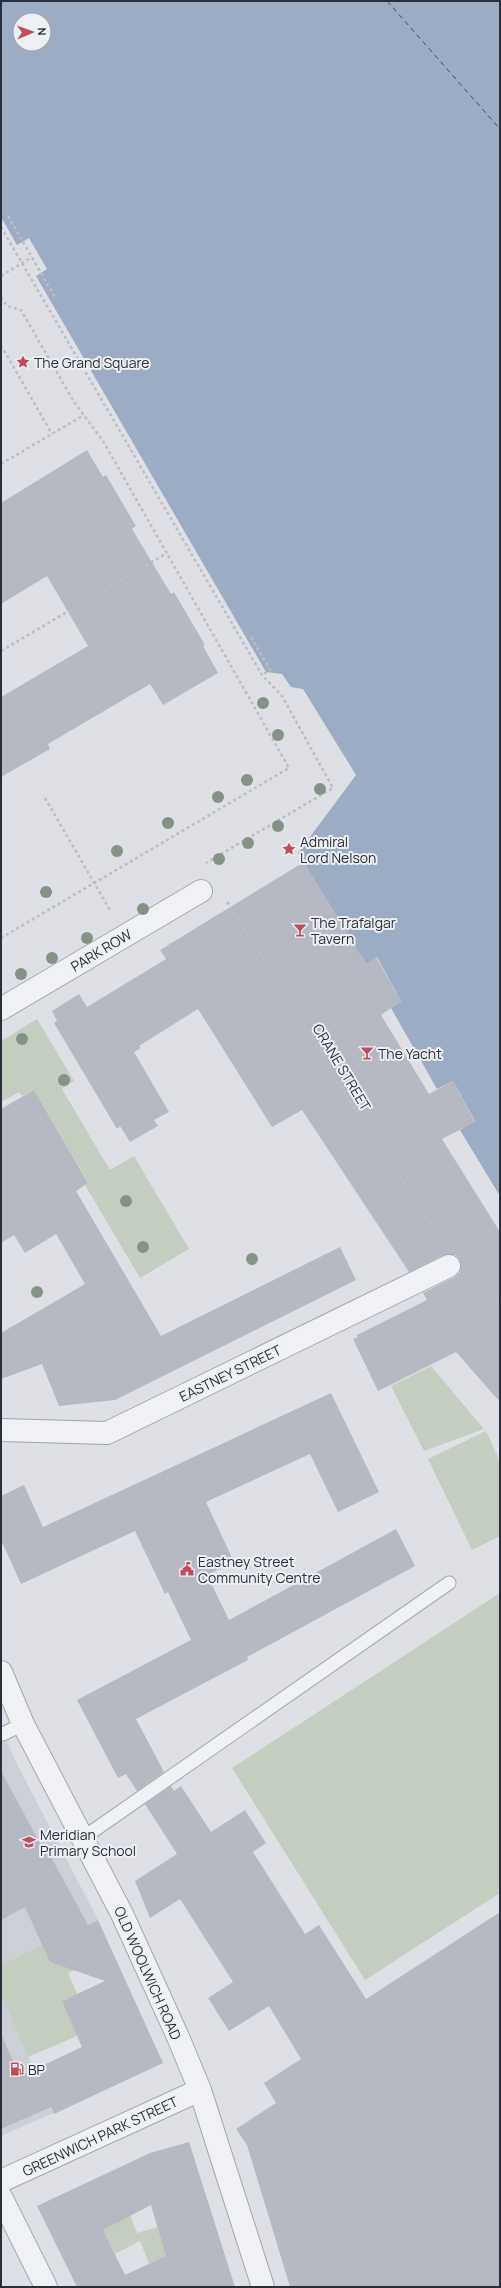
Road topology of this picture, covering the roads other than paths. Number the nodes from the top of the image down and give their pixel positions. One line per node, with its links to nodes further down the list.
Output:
1 (201, 890): 2 (street, PARK ROW)
2 (1, 1009)
3 (449, 1266): 4 (street, EASTNEY STREET)
4 (1, 1430)
5 (449, 1583): 9 (lane)
6 (1, 1672): 7 (street, OLD WOOLWICH ROAD)
7 (23, 1724): 8 (lane); 9 (street, OLD WOOLWICH ROAD)
8 (3, 1734)
9 (82, 1838): 10 (street, OLD WOOLWICH ROAD)
10 (200, 2090): 11 (street, GREENWICH PARK STREET); 14 (street, OLD WOOLWICH ROAD)
11 (1, 2181)
12 (1, 2197): 13 (street)
13 (46, 2287)
14 (263, 2287)

